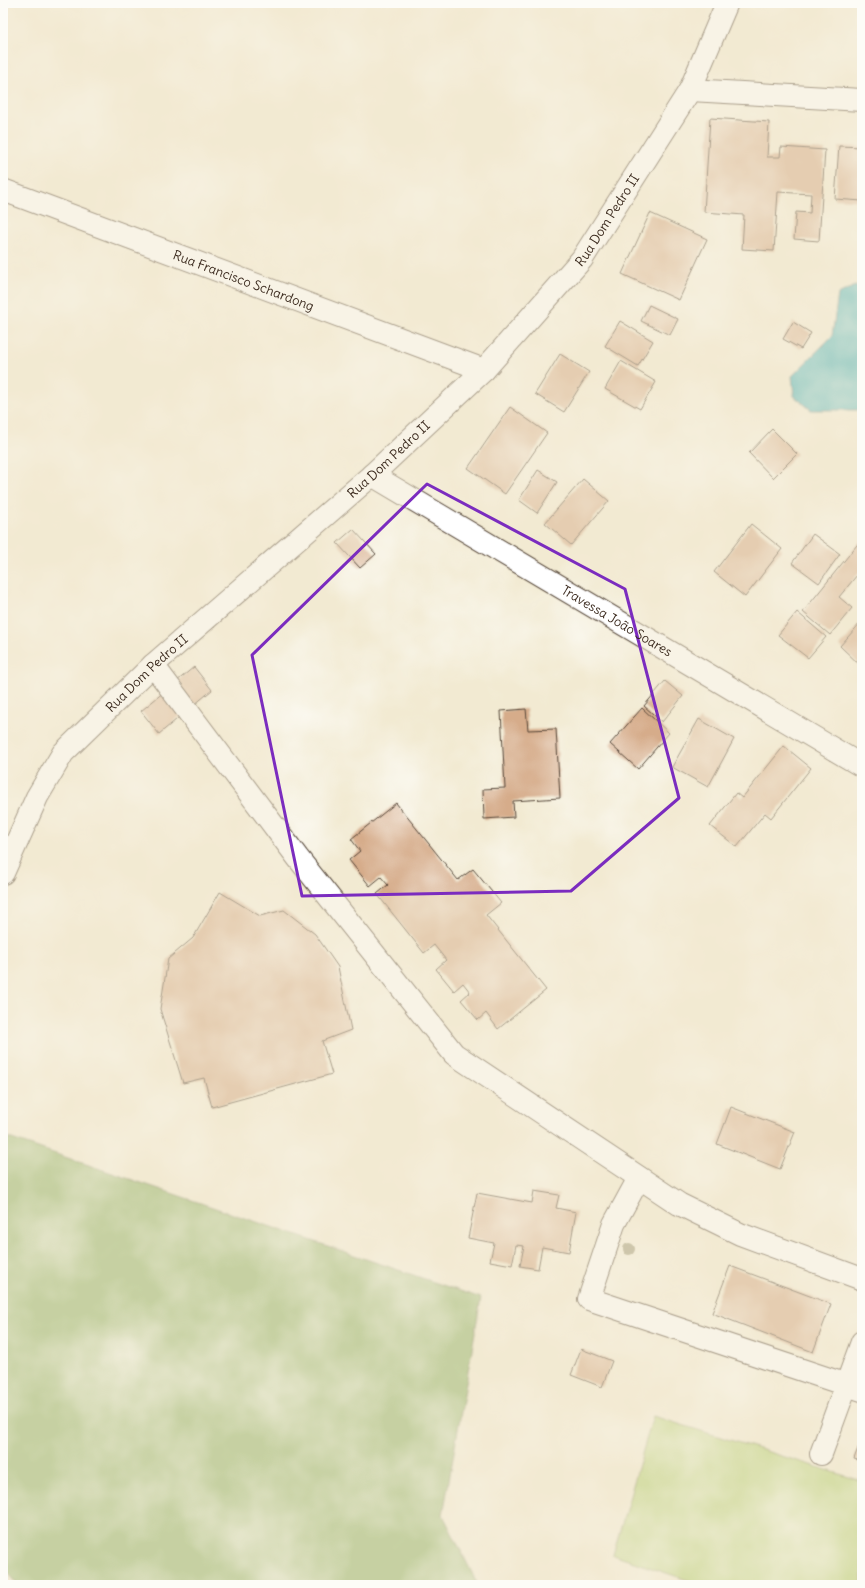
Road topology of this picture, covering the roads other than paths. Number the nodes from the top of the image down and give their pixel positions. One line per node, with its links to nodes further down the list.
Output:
1 (727, 3): 2 (street, Rua Dom Pedro II)
2 (690, 90): 3 (street); 5 (street, Rua Dom Pedro II)
3 (862, 100)
4 (3, 190): 5 (street, Rua Francisco Schardong)
5 (484, 370): 6 (street, Rua Dom Pedro II)
6 (372, 475): 7 (street, Rua Dom Pedro II); 8 (street, Travessa João Soares)
7 (153, 665): 9 (street, Rua Dom Pedro II); 10 (street)
8 (862, 766)
9 (3, 873)
10 (639, 1178): 11 (street); 13 (street)
11 (862, 1279)
12 (862, 1342): 13 (street)
13 (854, 1388): 14 (street)
14 (821, 1454)

